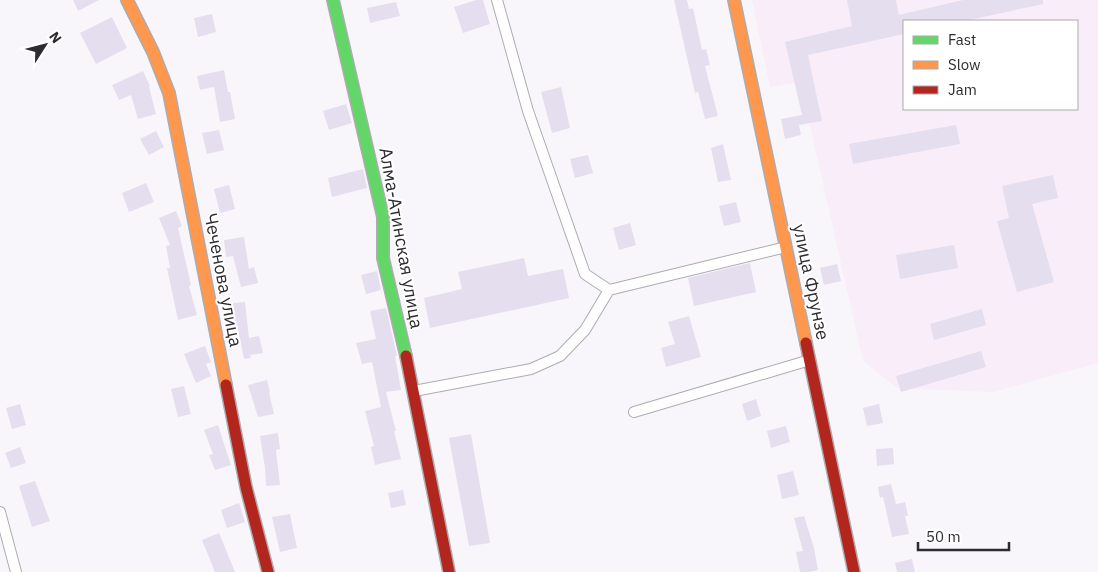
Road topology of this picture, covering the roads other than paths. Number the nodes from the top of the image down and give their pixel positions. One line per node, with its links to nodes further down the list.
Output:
1 (127, 0): 12 (street, Чеченова улица)
2 (333, 0): 8 (street, Алма-Атинская улица)
3 (497, 0): 6 (street)
4 (734, 0): 5 (street, улица Фрунзе)
5 (786, 247): 6 (street); 7 (street, улица Фрунзе)
6 (609, 290): 8 (street)
7 (810, 360): 9 (street); 14 (street, улица Фрунзе)
8 (414, 392): 13 (street, Алма-Атинская улица)
9 (634, 412)
10 (0, 512): 11 (street)
11 (16, 572)
12 (268, 572)
13 (449, 572)
14 (854, 572)

